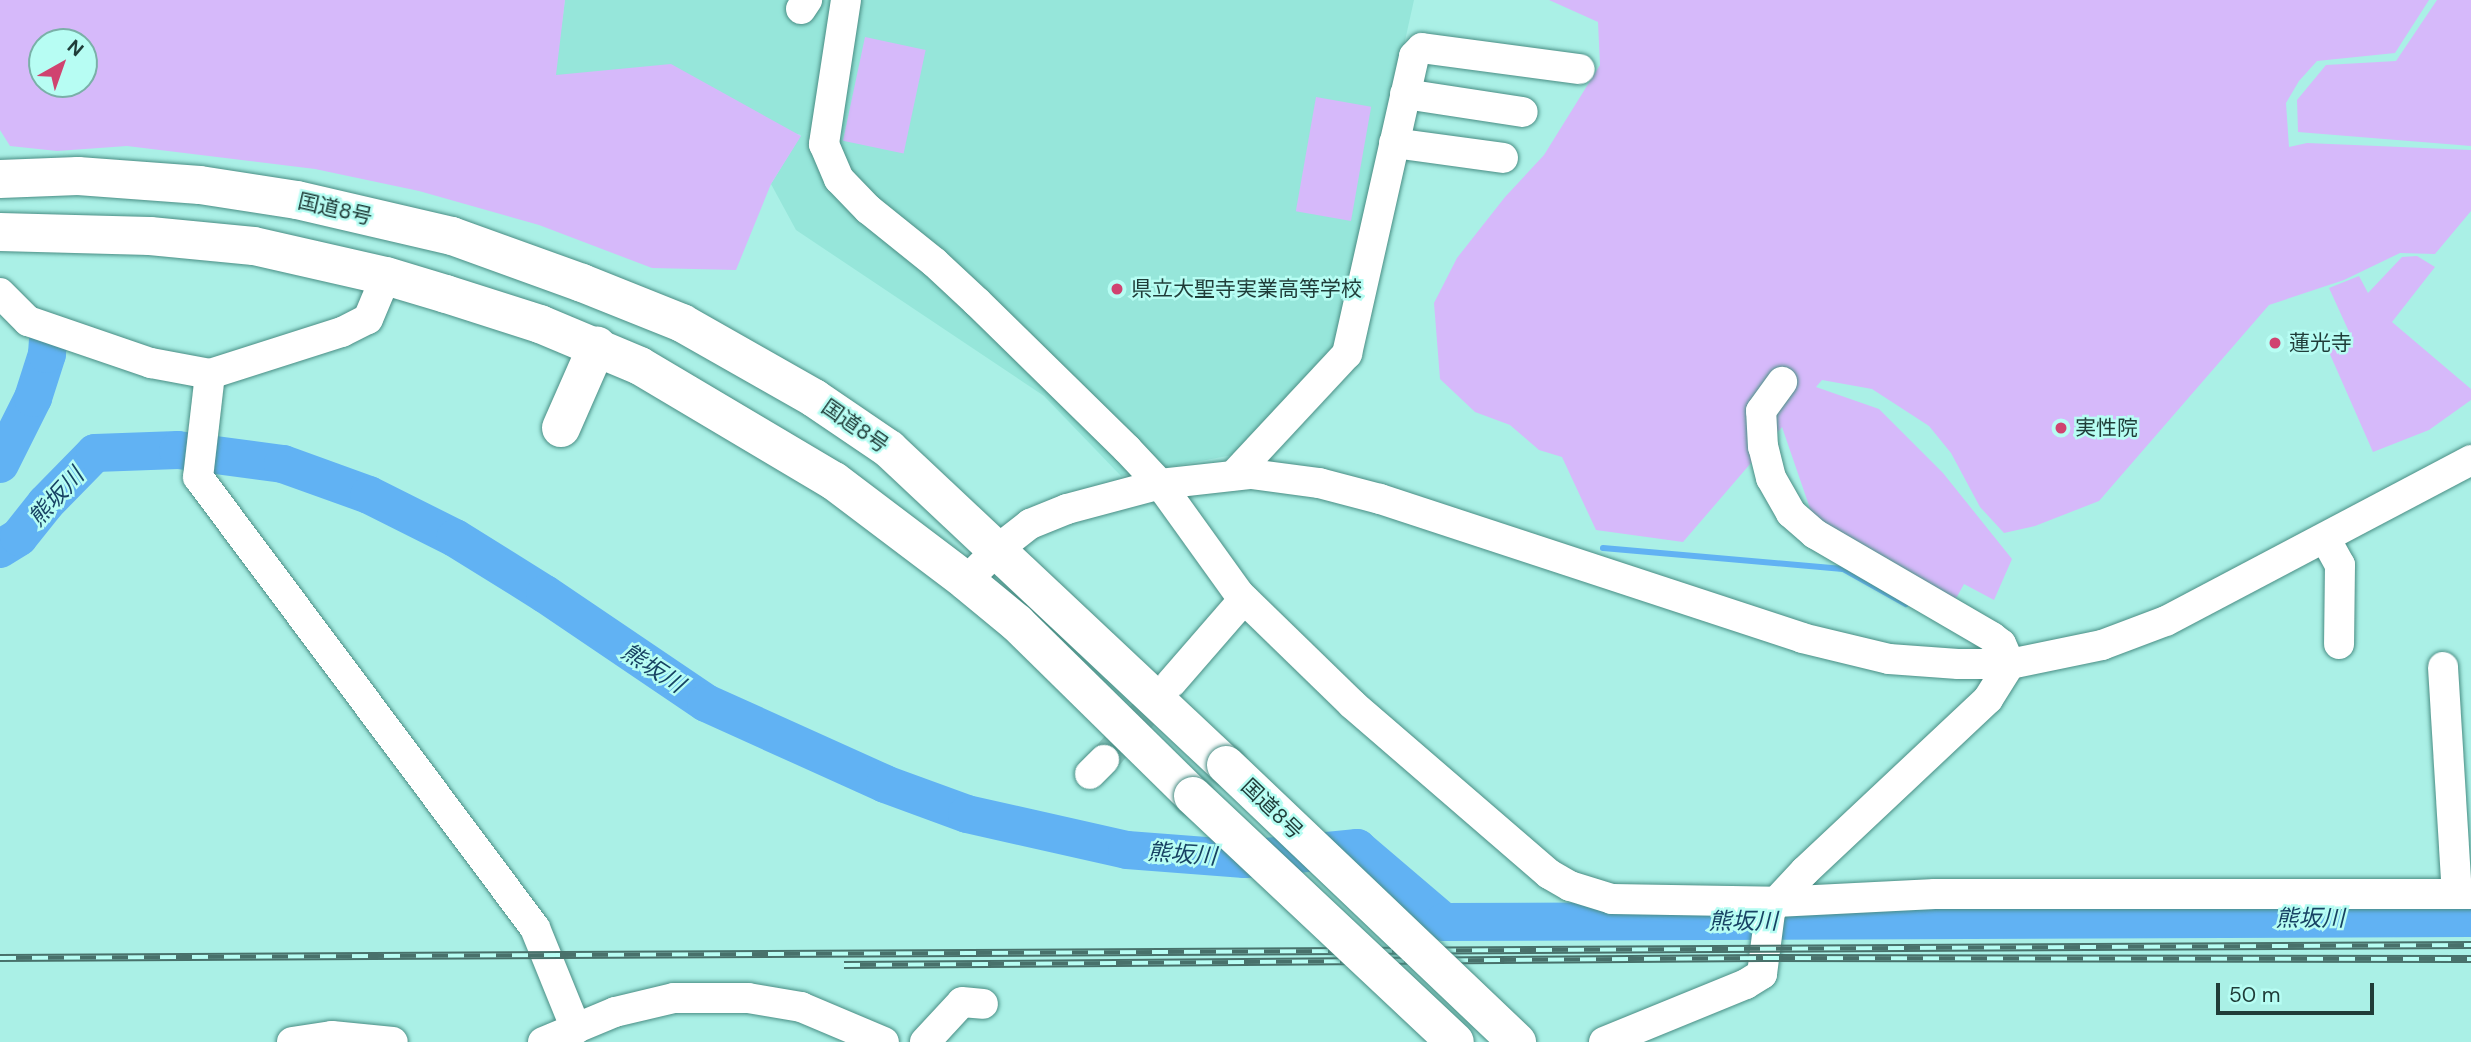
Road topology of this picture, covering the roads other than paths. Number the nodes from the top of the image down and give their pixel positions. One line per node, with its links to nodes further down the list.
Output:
1 (846, 0): 17 (street)
2 (1580, 69): 3 (street)
3 (1405, 94): 4 (street); 5 (street)
4 (1523, 112)
5 (1394, 143): 6 (street); 16 (street)
6 (1503, 158)
7 (0, 179): 19 (highway, 国道8号)
8 (0, 233): 9 (highway, 国道8号)
9 (386, 276): 11 (highway, 国道8号); 12 (street)
10 (0, 293): 12 (street)
11 (597, 346): 14 (highway); 20 (highway, 国道8号)
12 (210, 374): 29 (street)
13 (1782, 382): 23 (street)
14 (561, 428)
15 (2471, 460): 18 (street)
16 (1234, 475): 17 (street); 23 (street)
17 (1160, 484): 19 (street); 21 (street)
18 (2325, 538): 22 (street); 23 (street)
19 (998, 549): 20 (street); 37 (highway, 国道8号, bridge)
20 (966, 581): 36 (highway, 国道8号, bridge)
21 (1244, 599): 25 (street); 27 (street)
22 (2339, 644)
23 (2010, 664): 27 (street)
24 (2443, 667): 26 (street)
25 (1171, 682)
26 (2464, 894): 27 (street)
27 (1771, 914): 30 (street)
28 (983, 1004): 35 (street)
29 (576, 1029): 33 (street); 34 (street)
30 (1641, 1035): 38 (street)
31 (292, 1042): 32 (street)
32 (393, 1042)
33 (543, 1042)
34 (884, 1042)
35 (925, 1042)
36 (1455, 1042)
37 (1517, 1042)
38 (1604, 1042)

